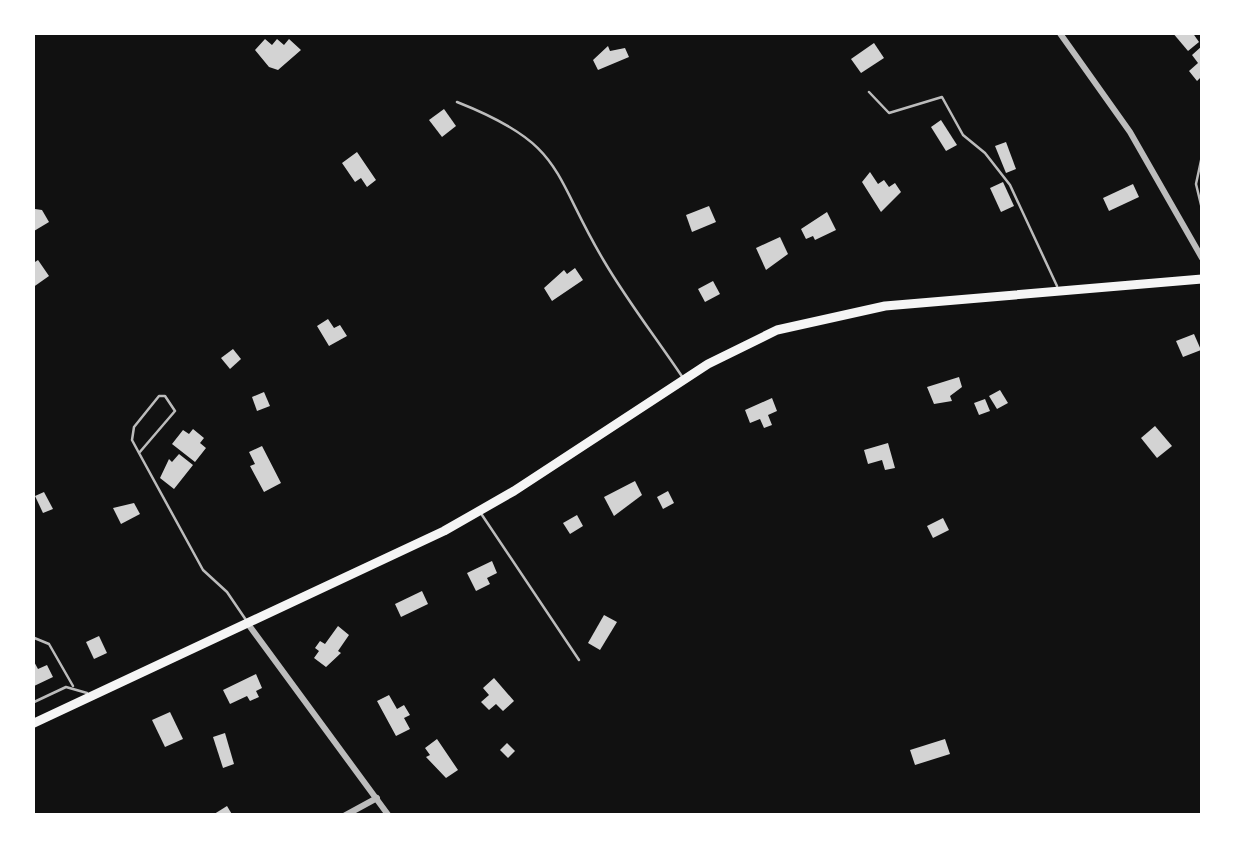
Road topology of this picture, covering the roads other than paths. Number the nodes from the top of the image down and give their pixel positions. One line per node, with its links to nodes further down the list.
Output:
1 (1059, 32): 6 (street)
2 (869, 92): 8 (lane)
3 (457, 102): 9 (lane)
4 (1202, 156): 5 (lane)
5 (1202, 210)
6 (1202, 258)
7 (1202, 280): 8 (main road)
8 (1060, 292): 9 (main road)
9 (684, 379): 11 (main road)
10 (140, 453): 10 (lane); 12 (lane)
11 (479, 511): 12 (main road); 14 (lane)
12 (248, 624): 16 (main road); 19 (street)
13 (32, 637): 15 (lane)
14 (579, 660)
15 (73, 686): 16 (lane); 17 (lane)
16 (92, 696): 18 (main road)
17 (32, 703)
18 (32, 724)
19 (377, 798): 20 (street); 21 (street)
20 (344, 816)
21 (390, 816)

